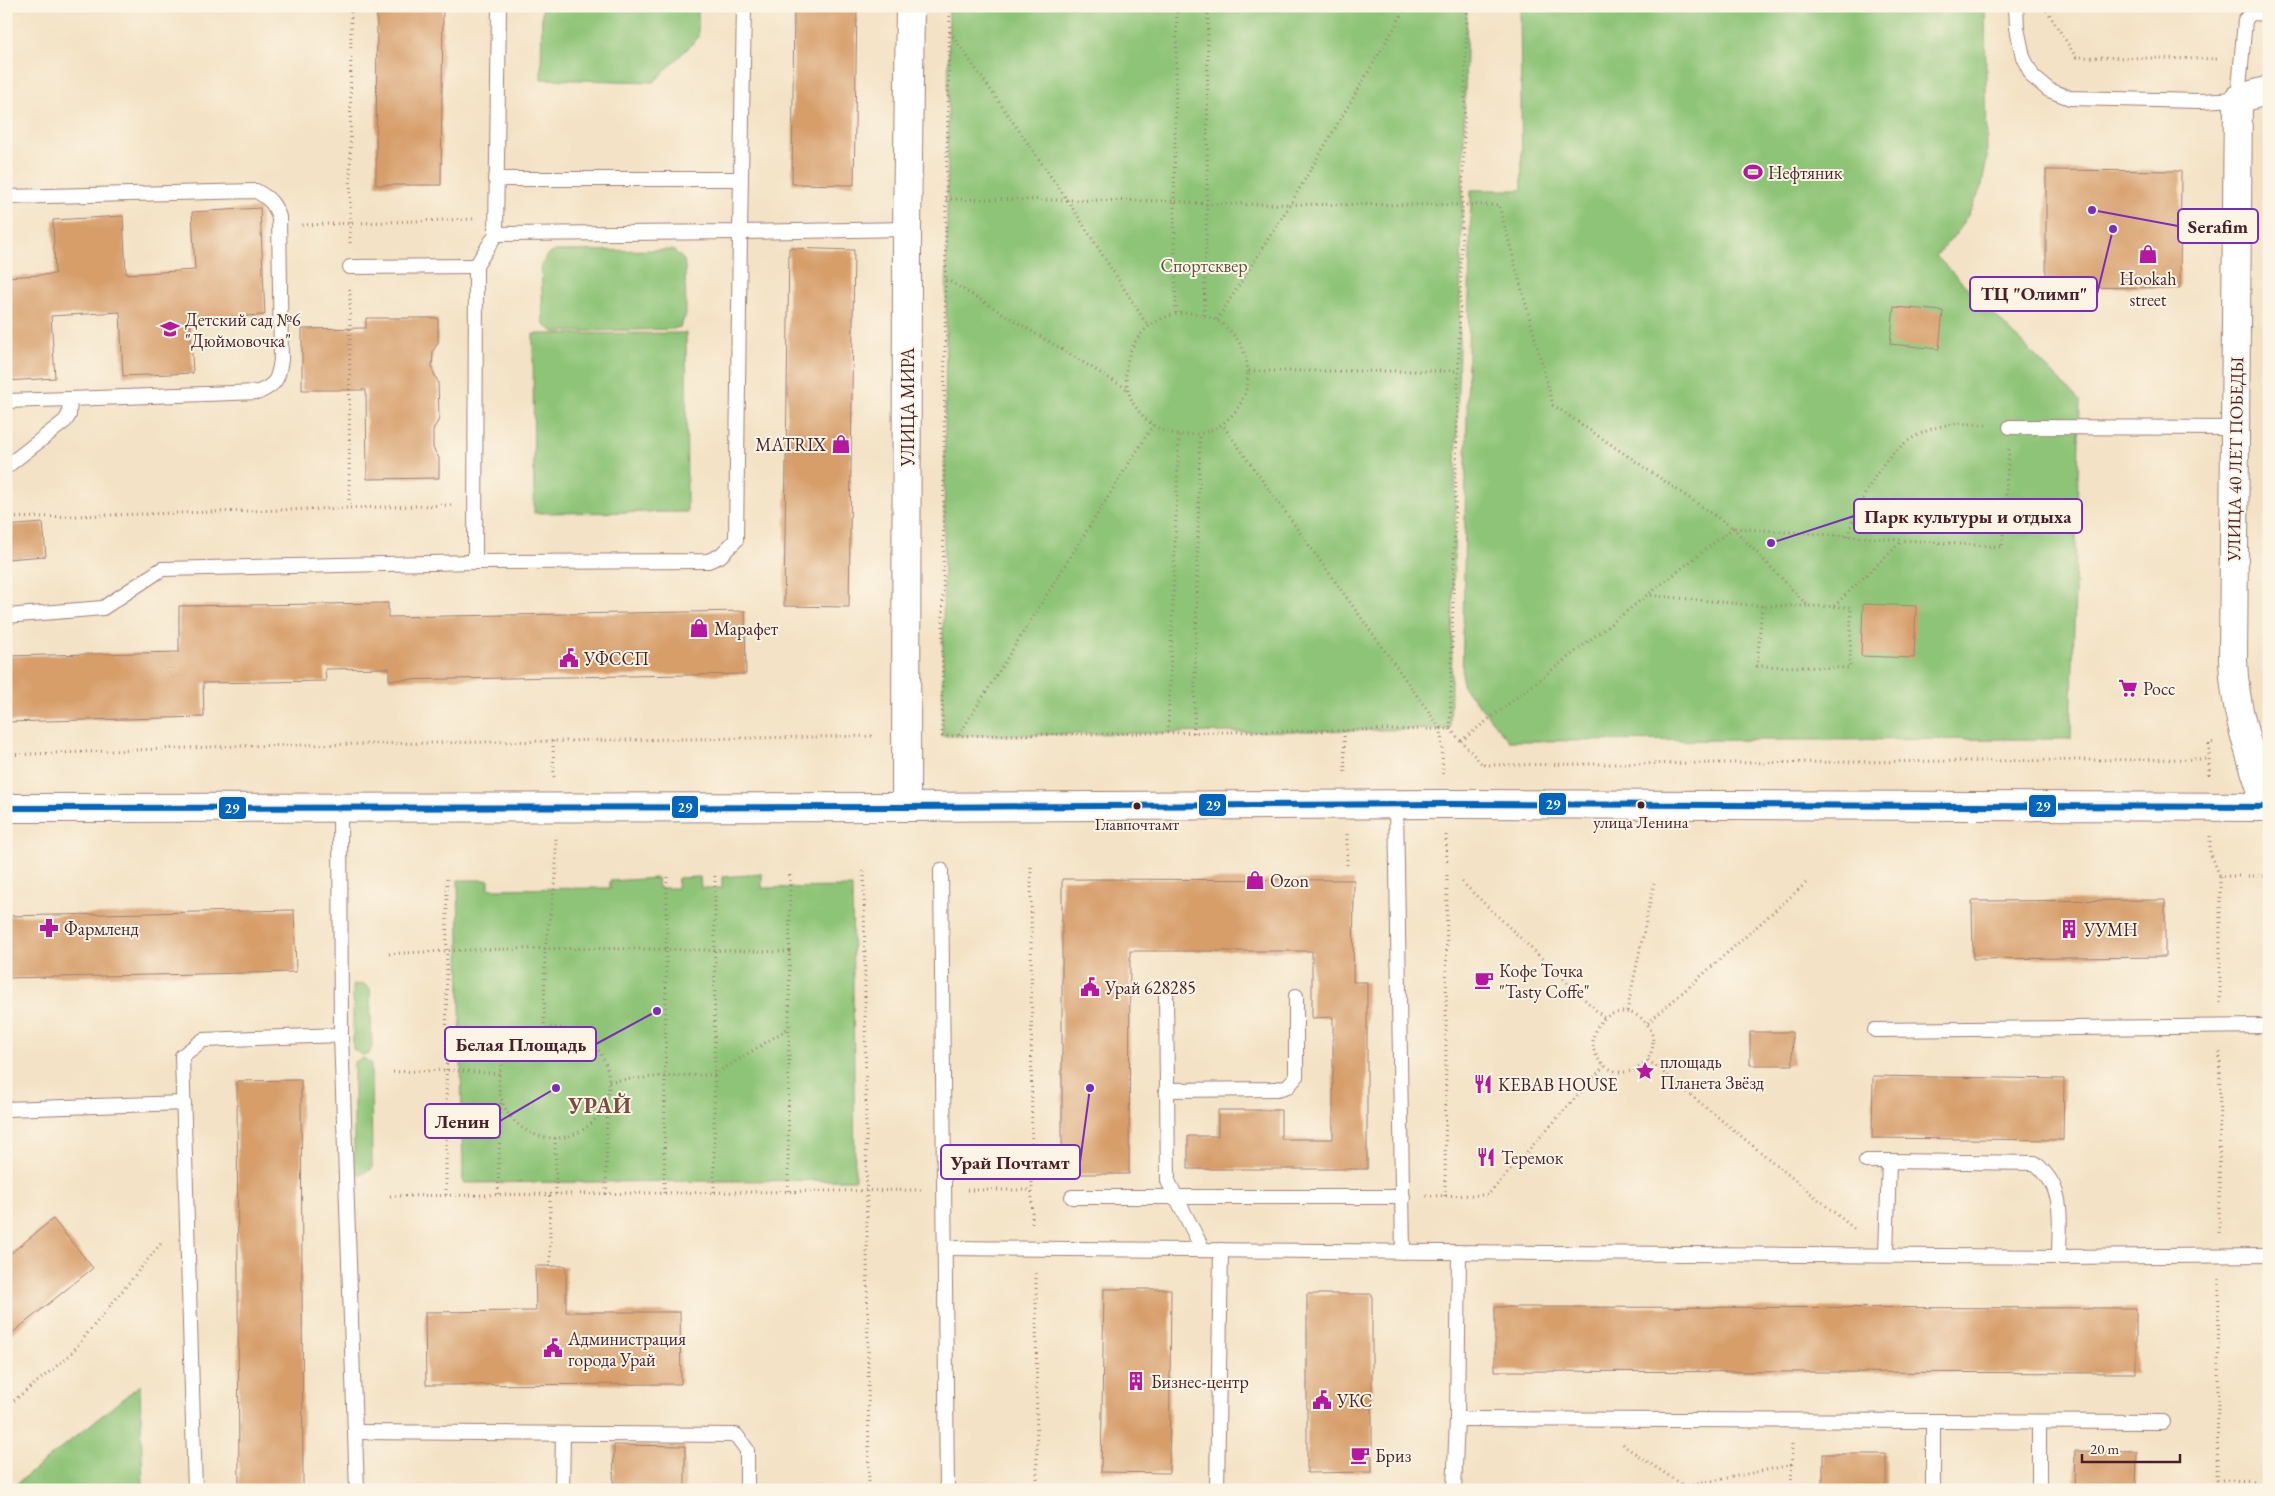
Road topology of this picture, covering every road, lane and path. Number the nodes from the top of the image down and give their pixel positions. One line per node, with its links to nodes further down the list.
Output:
1 (351, 6): 27 (path)
2 (499, 6): 17 (lane)
3 (744, 6): 18 (lane)
4 (910, 6): 29 (main road, УЛИЦА МИРА)
5 (950, 6): 13 (path)
6 (1177, 6): 22 (path)
7 (1208, 6): 24 (path)
8 (1408, 6): 23 (path)
9 (1467, 6): 25 (path)
10 (2016, 6): 16 (lane)
11 (2044, 6): 14 (path)
12 (2269, 14): 14 (lane)
13 (950, 32): 20 (path); 21 (path)
14 (2241, 59): 16 (lane)
15 (2269, 90): 16 (main road)
16 (2238, 99): 47 (main road, УЛИЦА 40 ЛЕТ ПОБЕДЫ)
17 (495, 179): 18 (lane); 26 (lane)
18 (741, 179): 30 (lane)
19 (6, 197): 28 (lane)
20 (946, 199): 21 (path); 34 (path)
21 (1068, 201): 22 (path); 38 (path)
22 (1174, 201): 24 (path); 35 (path)
23 (1291, 203): 24 (path); 25 (path); 37 (path)
24 (1208, 204): 36 (path)
25 (1462, 204): 39 (path); 54 (path)
26 (496, 218): 27 (path); 31 (lane)
27 (350, 224): 28 (path); 33 (path)
28 (279, 226): 42 (lane)
29 (907, 229): 30 (lane); 73 (main road, УЛИЦА МИРА)
30 (740, 232): 31 (lane); 57 (lane)
31 (496, 234): 32 (lane)
32 (476, 266): 33 (lane); 51 (lane)
33 (350, 267): 52 (path)
34 (945, 279): 41 (path); 68 (path)
35 (1176, 313): 36 (path); 38 (path)
36 (1204, 315): 37 (path)
37 (1217, 320): 40 (path)
38 (1148, 326): 41 (path)
39 (1459, 370): 40 (path); 64 (path)
40 (1249, 371): 44 (path)
41 (1127, 389): 45 (path)
42 (70, 399): 43 (lane); 50 (lane)
43 (6, 401)
44 (1222, 424): 48 (path); 63 (path)
45 (1153, 425): 49 (path); 68 (path)
46 (2010, 427): 47 (lane); 55 (path); 56 (path)
47 (2235, 428): 76 (main road, УЛИЦА 40 ЛЕТ ПОБЕДЫ)
48 (1200, 434): 49 (path); 66 (path)
49 (1179, 435): 65 (path)
50 (6, 467)
51 (476, 504): 52 (path); 57 (lane)
52 (349, 508): 53 (path)
53 (6, 518)
54 (1733, 528): 55 (path); 58 (path); 60 (path)
55 (1847, 536): 56 (path)
56 (1902, 540): 61 (path)
57 (475, 562): 62 (lane)
58 (1647, 595): 59 (path); 69 (path)
59 (1762, 606): 60 (path); 61 (path)
60 (1808, 606): 61 (path)
61 (1834, 606)
62 (6, 616)
63 (1441, 729): 64 (path); 66 (path)
64 (1450, 729): 69 (path)
65 (1168, 732): 66 (path); 68 (path)
66 (1194, 733)
67 (881, 736): 70 (path)
68 (959, 736)
69 (1461, 741): 71 (path)
70 (6, 755)
71 (2208, 760)
72 (1396, 804): 73 (main road); 76 (main road); 138 (lane)
73 (906, 807): 75 (main road)
74 (6, 808): 75 (main road)
75 (340, 808): 108 (lane)
76 (2268, 809)
77 (2210, 852): 86 (path)
78 (1031, 867): 141 (path)
79 (864, 870): 125 (path)
80 (941, 870): 140 (lane)
81 (790, 872): 96 (path)
82 (1447, 872): 137 (path)
83 (715, 874): 95 (path)
84 (667, 875): 92 (path)
85 (447, 876): 93 (path)
86 (2220, 876): 87 (path); 103 (path)
87 (2269, 876)
88 (556, 877): 94 (path)
89 (1462, 882): 101 (path)
90 (1654, 883): 100 (path)
91 (1806, 883): 102 (path)
92 (666, 949): 94 (path); 95 (path); 115 (path)
93 (447, 950): 94 (path); 97 (path); 111 (path)
94 (545, 950): 106 (path)
95 (715, 951): 96 (path); 114 (path)
96 (790, 952): 105 (path)
97 (389, 954)
98 (1166, 992): 117 (lane)
99 (1296, 996): 117 (lane)
100 (1626, 1011): 101 (path); 102 (path)
101 (1604, 1018): 110 (path)
102 (1648, 1023): 109 (path)
103 (2220, 1026): 104 (lane); 107 (lane); 148 (path)
104 (2269, 1026)
105 (788, 1028): 114 (path); 126 (path)
106 (544, 1029): 113 (path); 116 (path)
107 (1875, 1030)
108 (341, 1035): 120 (lane); 158 (lane)
109 (1648, 1060): 110 (path); 147 (path)
110 (1604, 1066): 137 (path)
111 (446, 1070): 112 (path); 113 (path); 133 (path)
112 (393, 1072)
113 (501, 1074): 119 (path)
114 (714, 1075): 115 (path); 127 (path)
115 (665, 1076): 116 (path); 128 (path)
116 (610, 1081): 118 (path)
117 (1166, 1090): 136 (lane)
118 (607, 1098): 122 (path); 132 (path)
119 (501, 1099): 122 (path); 129 (path)
120 (184, 1104): 121 (lane); 139 (lane)
121 (6, 1109)
122 (555, 1138): 131 (path)
123 (1889, 1160): 124 (lane); 147 (lane); 149 (lane)
124 (1866, 1161)
125 (867, 1190): 126 (path); 168 (path)
126 (788, 1191): 127 (path)
127 (714, 1192): 128 (path)
128 (664, 1193): 132 (path)
129 (498, 1194): 130 (path); 133 (path)
130 (550, 1194): 131 (path); 150 (path)
131 (556, 1194): 132 (path)
132 (606, 1194)
133 (446, 1195): 134 (path)
134 (390, 1196)
135 (1072, 1196): 136 (lane)
136 (1174, 1196): 138 (lane); 142 (lane)
137 (1445, 1196): 138 (path)
138 (1403, 1197): 144 (lane)
139 (187, 1211): 151 (path); 164 (lane)
140 (945, 1248): 141 (lane); 169 (lane)
141 (1033, 1249): 142 (lane); 170 (path)
142 (1203, 1250): 143 (lane)
143 (1221, 1250): 144 (lane); 171 (lane)
144 (1403, 1252): 145 (lane)
145 (1459, 1252): 147 (lane); 152 (lane)
146 (2269, 1254): 148 (lane)
147 (1886, 1255): 149 (lane)
148 (2219, 1255): 149 (lane); 161 (path)
149 (2059, 1257)
150 (550, 1267)
151 (6, 1407)
152 (1457, 1419): 153 (lane); 172 (lane)
153 (1617, 1420): 154 (lane); 163 (path)
154 (1792, 1422): 155 (lane); 160 (path)
155 (1933, 1422): 157 (lane); 176 (lane)
156 (2162, 1422): 157 (lane)
157 (2039, 1423): 177 (lane)
158 (355, 1432): 159 (lane); 165 (lane)
159 (562, 1434): 166 (lane); 167 (lane)
160 (1792, 1465): 163 (path); 175 (path)
161 (2217, 1480): 162 (path); 178 (path)
162 (2269, 1481)
163 (1685, 1486): 173 (path); 174 (path)
164 (195, 1490)
165 (357, 1490)
166 (562, 1490)
167 (747, 1490)
168 (869, 1490)
169 (947, 1490)
170 (1037, 1490)
171 (1217, 1490)
172 (1454, 1490)
173 (1668, 1490)
174 (1690, 1490)
175 (1791, 1490)
176 (1933, 1490)
177 (2039, 1490)
178 (2217, 1490)

